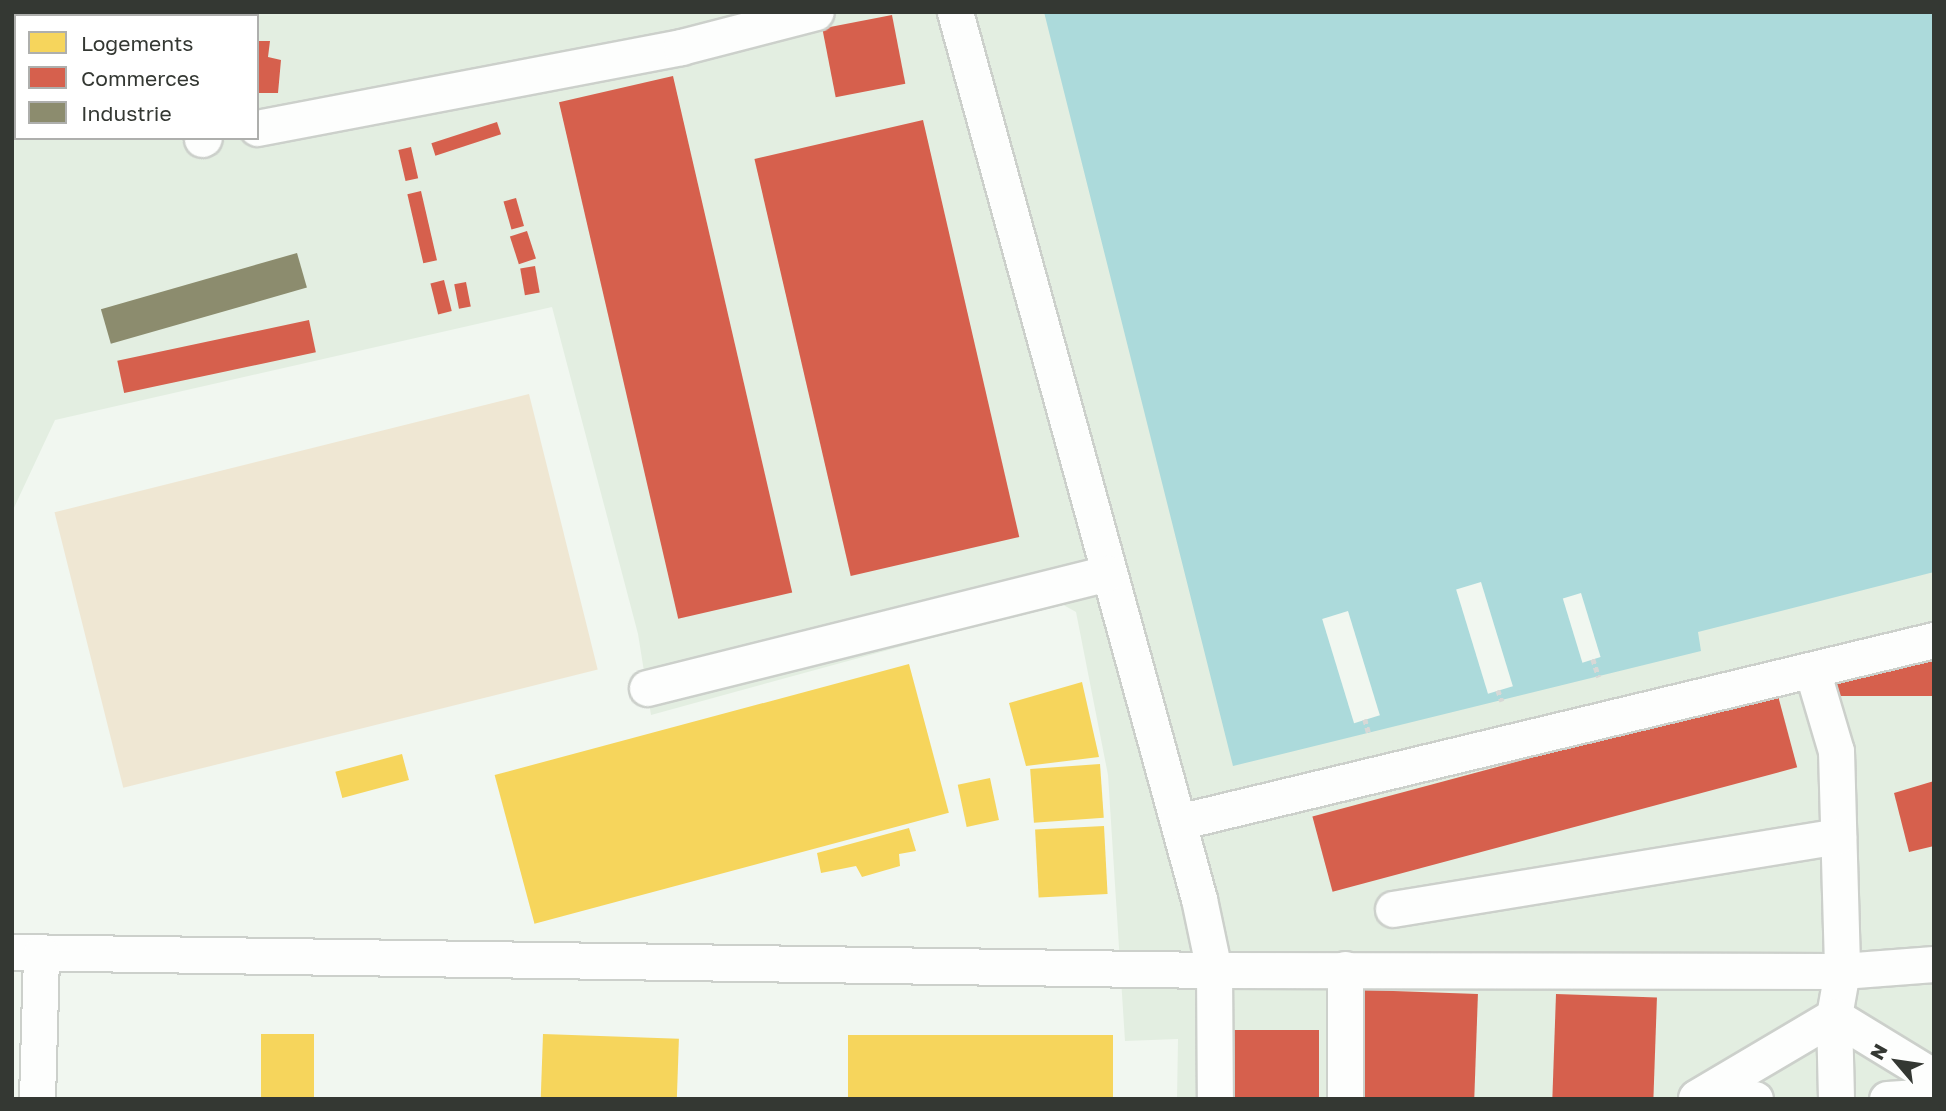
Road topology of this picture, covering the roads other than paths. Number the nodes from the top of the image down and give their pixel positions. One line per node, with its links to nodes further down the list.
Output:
1 (816, 12): 3 (lane)
2 (955, 12): 4 (lane)
3 (259, 128)
4 (1107, 573): 7 (lane); 8 (lane)
5 (1934, 640): 6 (lane)
6 (1812, 670): 8 (lane); 9 (lane)
7 (647, 688)
8 (1178, 822): 14 (lane)
9 (1838, 836): 10 (lane); 15 (lane)
10 (1392, 909)
11 (27, 952): 14 (lane); 20 (lane)
12 (1934, 964): 15 (lane)
13 (1345, 969): 14 (lane); 15 (lane); 22 (lane)
14 (1213, 970): 21 (lane)
15 (1842, 971): 16 (lane)
16 (1835, 1016): 17 (lane); 19 (lane); 24 (lane)
17 (1934, 1077)
18 (1934, 1096): 25 (lane)
19 (1696, 1098): 23 (lane)
20 (37, 1099)
21 (1215, 1099)
22 (1345, 1099)
23 (1755, 1099)
24 (1836, 1099)
25 (1887, 1099)

